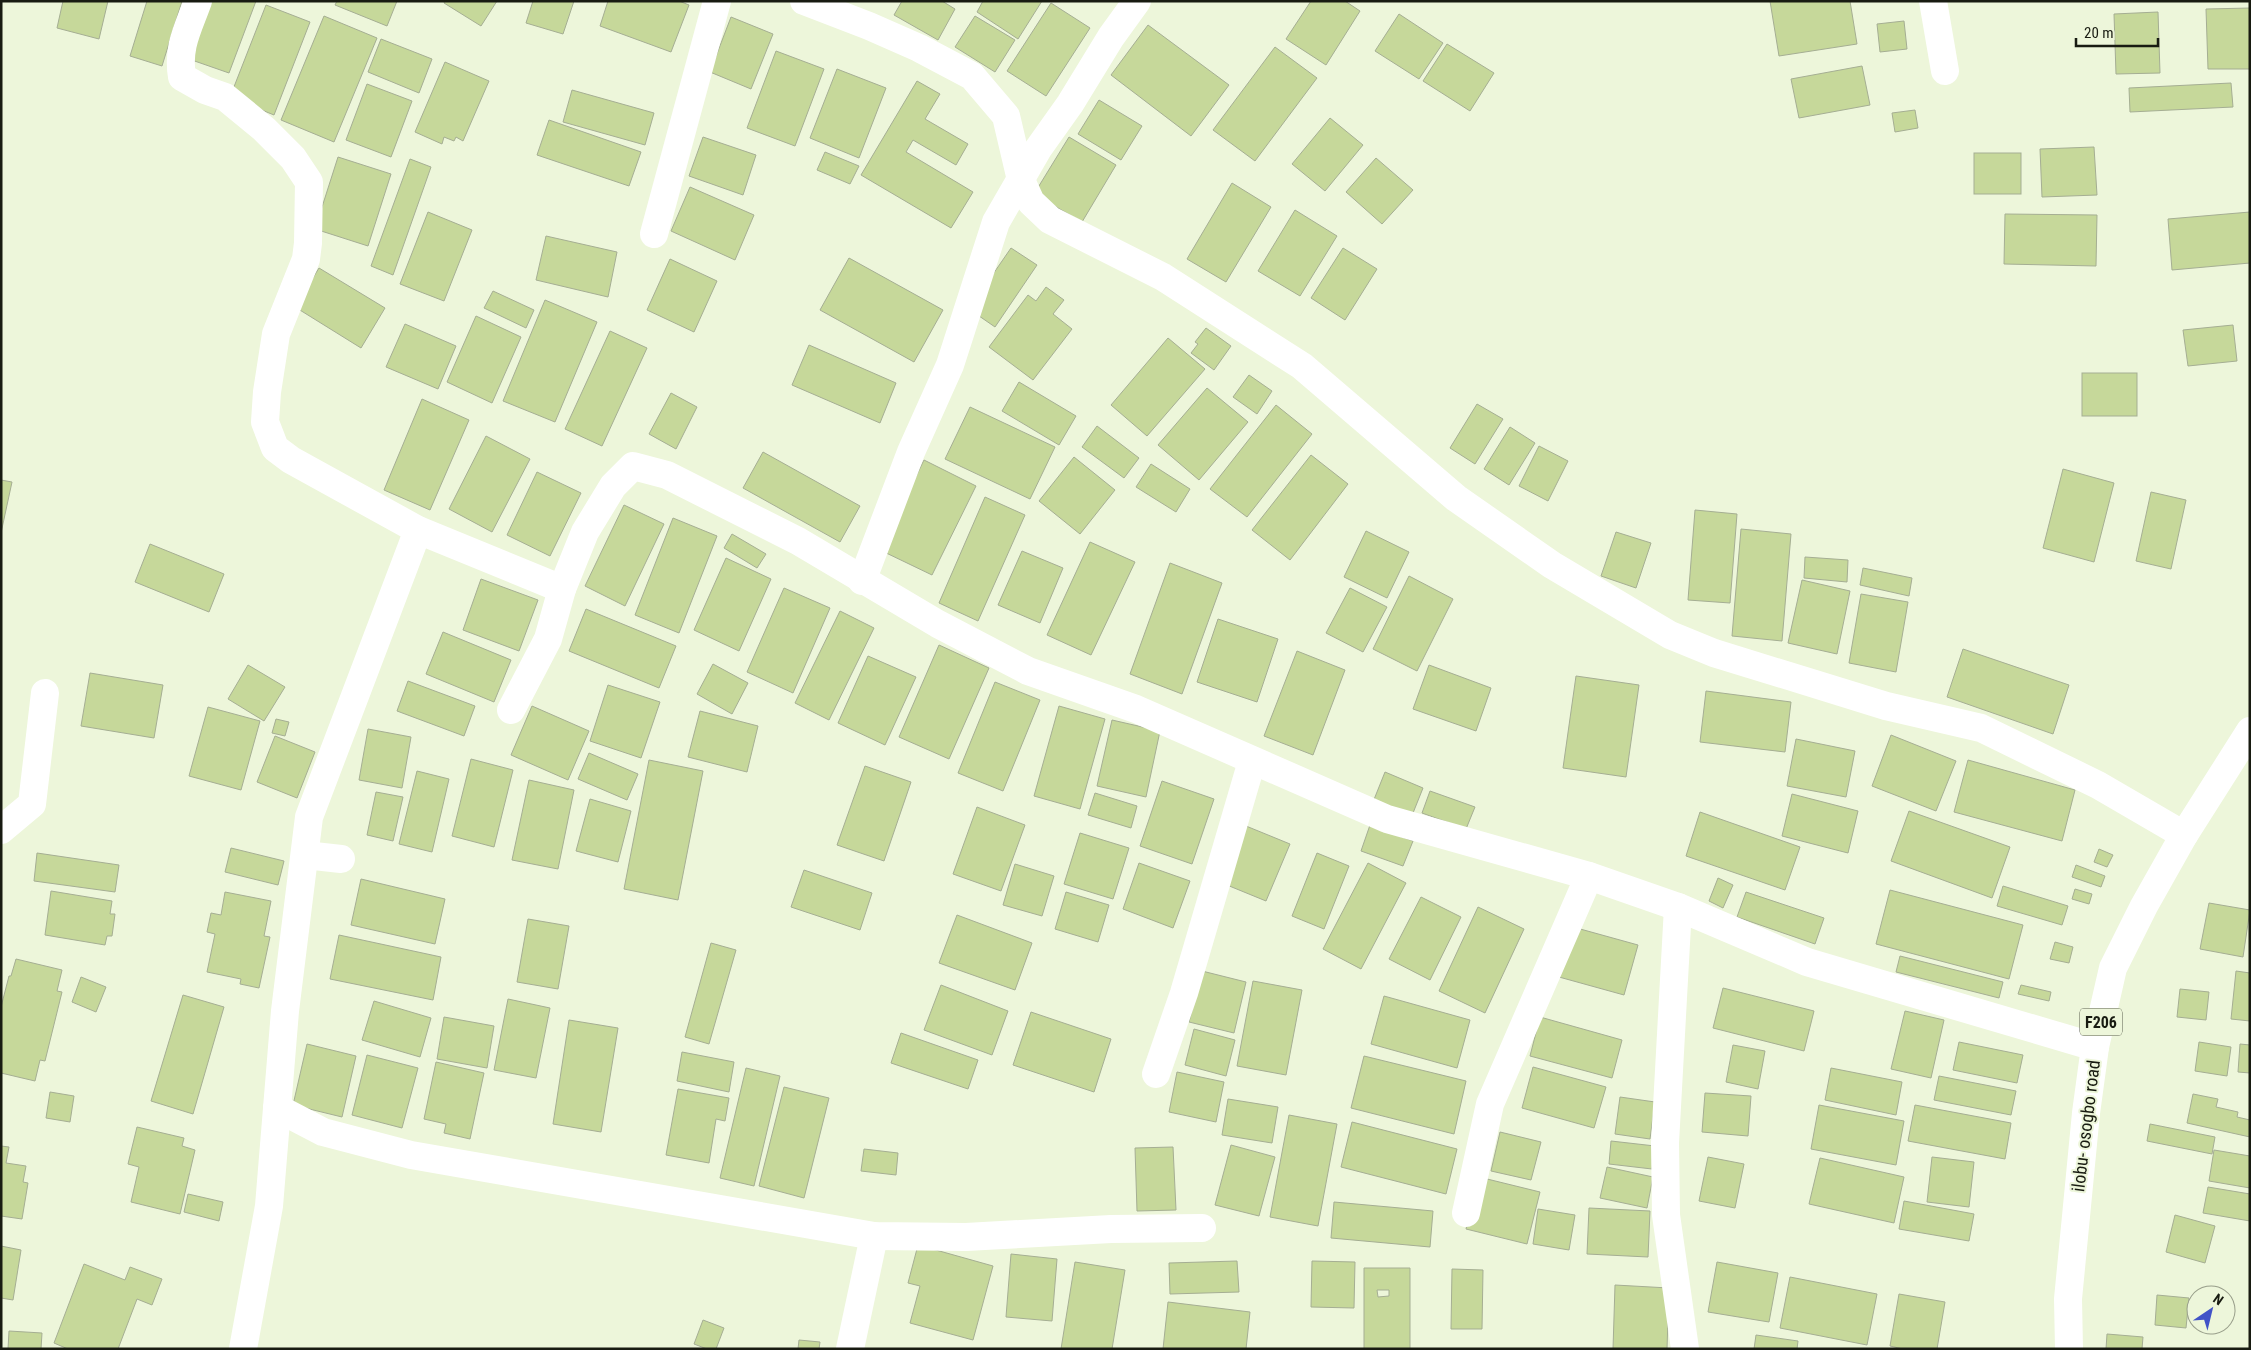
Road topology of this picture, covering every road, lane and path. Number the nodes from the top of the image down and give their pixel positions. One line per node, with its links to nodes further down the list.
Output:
1 (198, 1): 9 (street)
2 (717, 1): 8 (street)
3 (804, 1): 7 (street)
4 (1137, 1): 7 (street)
5 (1933, 1): 6 (street)
6 (1945, 71)
7 (1021, 180): 10 (street); 18 (street)
8 (654, 234)
9 (418, 530): 11 (street); 19 (street)
10 (862, 581): 11 (street); 15 (street)
11 (562, 589): 13 (street)
12 (45, 693): 17 (street)
13 (511, 710)
14 (2250, 731): 16 (street, ilobu- osogbo road / F206)
15 (1252, 761): 21 (street); 24 (street)
16 (2240, 763): 18 (street, ilobu- osogbo road / F206)
17 (1, 830)
18 (2184, 835): 23 (street, ilobu- osogbo road / F206)
19 (305, 855): 20 (street); 25 (street)
20 (341, 859)
21 (1589, 876): 22 (street); 26 (street)
22 (1678, 907): 23 (street); 31 (street)
23 (2095, 1046): 32 (street, ilobu- osogbo road / F206)
24 (1156, 1074)
25 (277, 1108): 28 (street); 29 (street)
26 (1466, 1213)
27 (1202, 1228): 28 (street)
28 (874, 1236): 30 (street)
29 (243, 1349)
30 (850, 1349)
31 (1685, 1349)
32 (2069, 1349)

